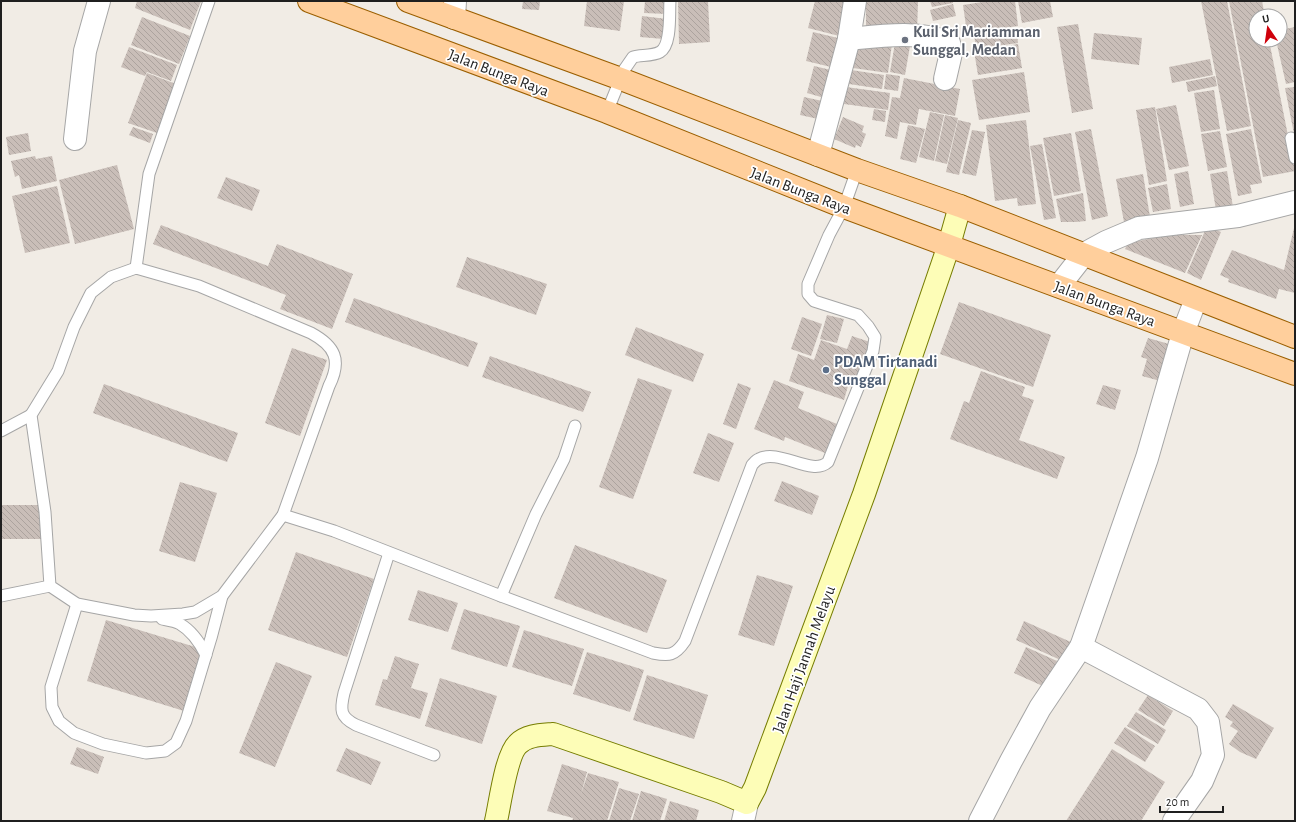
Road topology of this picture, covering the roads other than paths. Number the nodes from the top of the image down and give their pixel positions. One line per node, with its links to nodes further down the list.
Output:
1 (99, 1): 13 (street)
2 (209, 1): 22 (lane)
3 (309, 1): 11 (main road, Jalan Bunga Raya)
4 (408, 1): 7 (main road)
5 (670, 1): 9 (lane)
6 (855, 1): 8 (street)
7 (455, 10): 9 (main road)
8 (849, 39): 10 (street); 14 (street)
9 (621, 79): 11 (lane); 14 (main road)
10 (945, 79)
11 (607, 112): 19 (main road, Jalan Bunga Raya)
12 (1291, 138): 15 (lane)
13 (75, 139)
14 (818, 154): 16 (main road)
15 (1295, 158)
16 (857, 170): 18 (main road); 19 (lane)
17 (1295, 202): 21 (street)
18 (960, 206): 20 (main road, Jalan Haji Jannah Melayu); 21 (main road)
19 (844, 207): 20 (main road, Jalan Bunga Raya); 36 (lane)
20 (949, 245): 23 (main road, Jalan Bunga Raya); 42 (main road, Jalan Haji Jannah Melayu)
21 (1084, 254): 23 (street); 24 (main road)
22 (136, 268): 28 (lane); 31 (lane)
23 (1059, 286): 25 (main road, Jalan Bunga Raya)
24 (1196, 299): 25 (street); 26 (main road)
25 (1184, 333): 27 (main road, Jalan Bunga Raya); 39 (street)
26 (1295, 337)
27 (1295, 374)
28 (32, 415): 30 (lane); 33 (lane)
29 (575, 426): 36 (lane)
30 (1, 431)
31 (283, 515): 32 (lane); 35 (lane)
32 (389, 553): 36 (lane); 41 (lane)
33 (50, 586): 34 (lane); 37 (lane)
34 (1, 596)
35 (222, 596): 38 (lane); 40 (lane)
36 (501, 596)
37 (77, 604): 38 (lane); 40 (lane)
38 (151, 616): 40 (lane)
39 (1081, 647): 44 (street); 45 (street)
40 (206, 655)
41 (434, 755)
42 (745, 812): 43 (main road, Jalan Haji Jannah Melayu)
43 (496, 821)
44 (980, 821)
45 (1174, 821)

